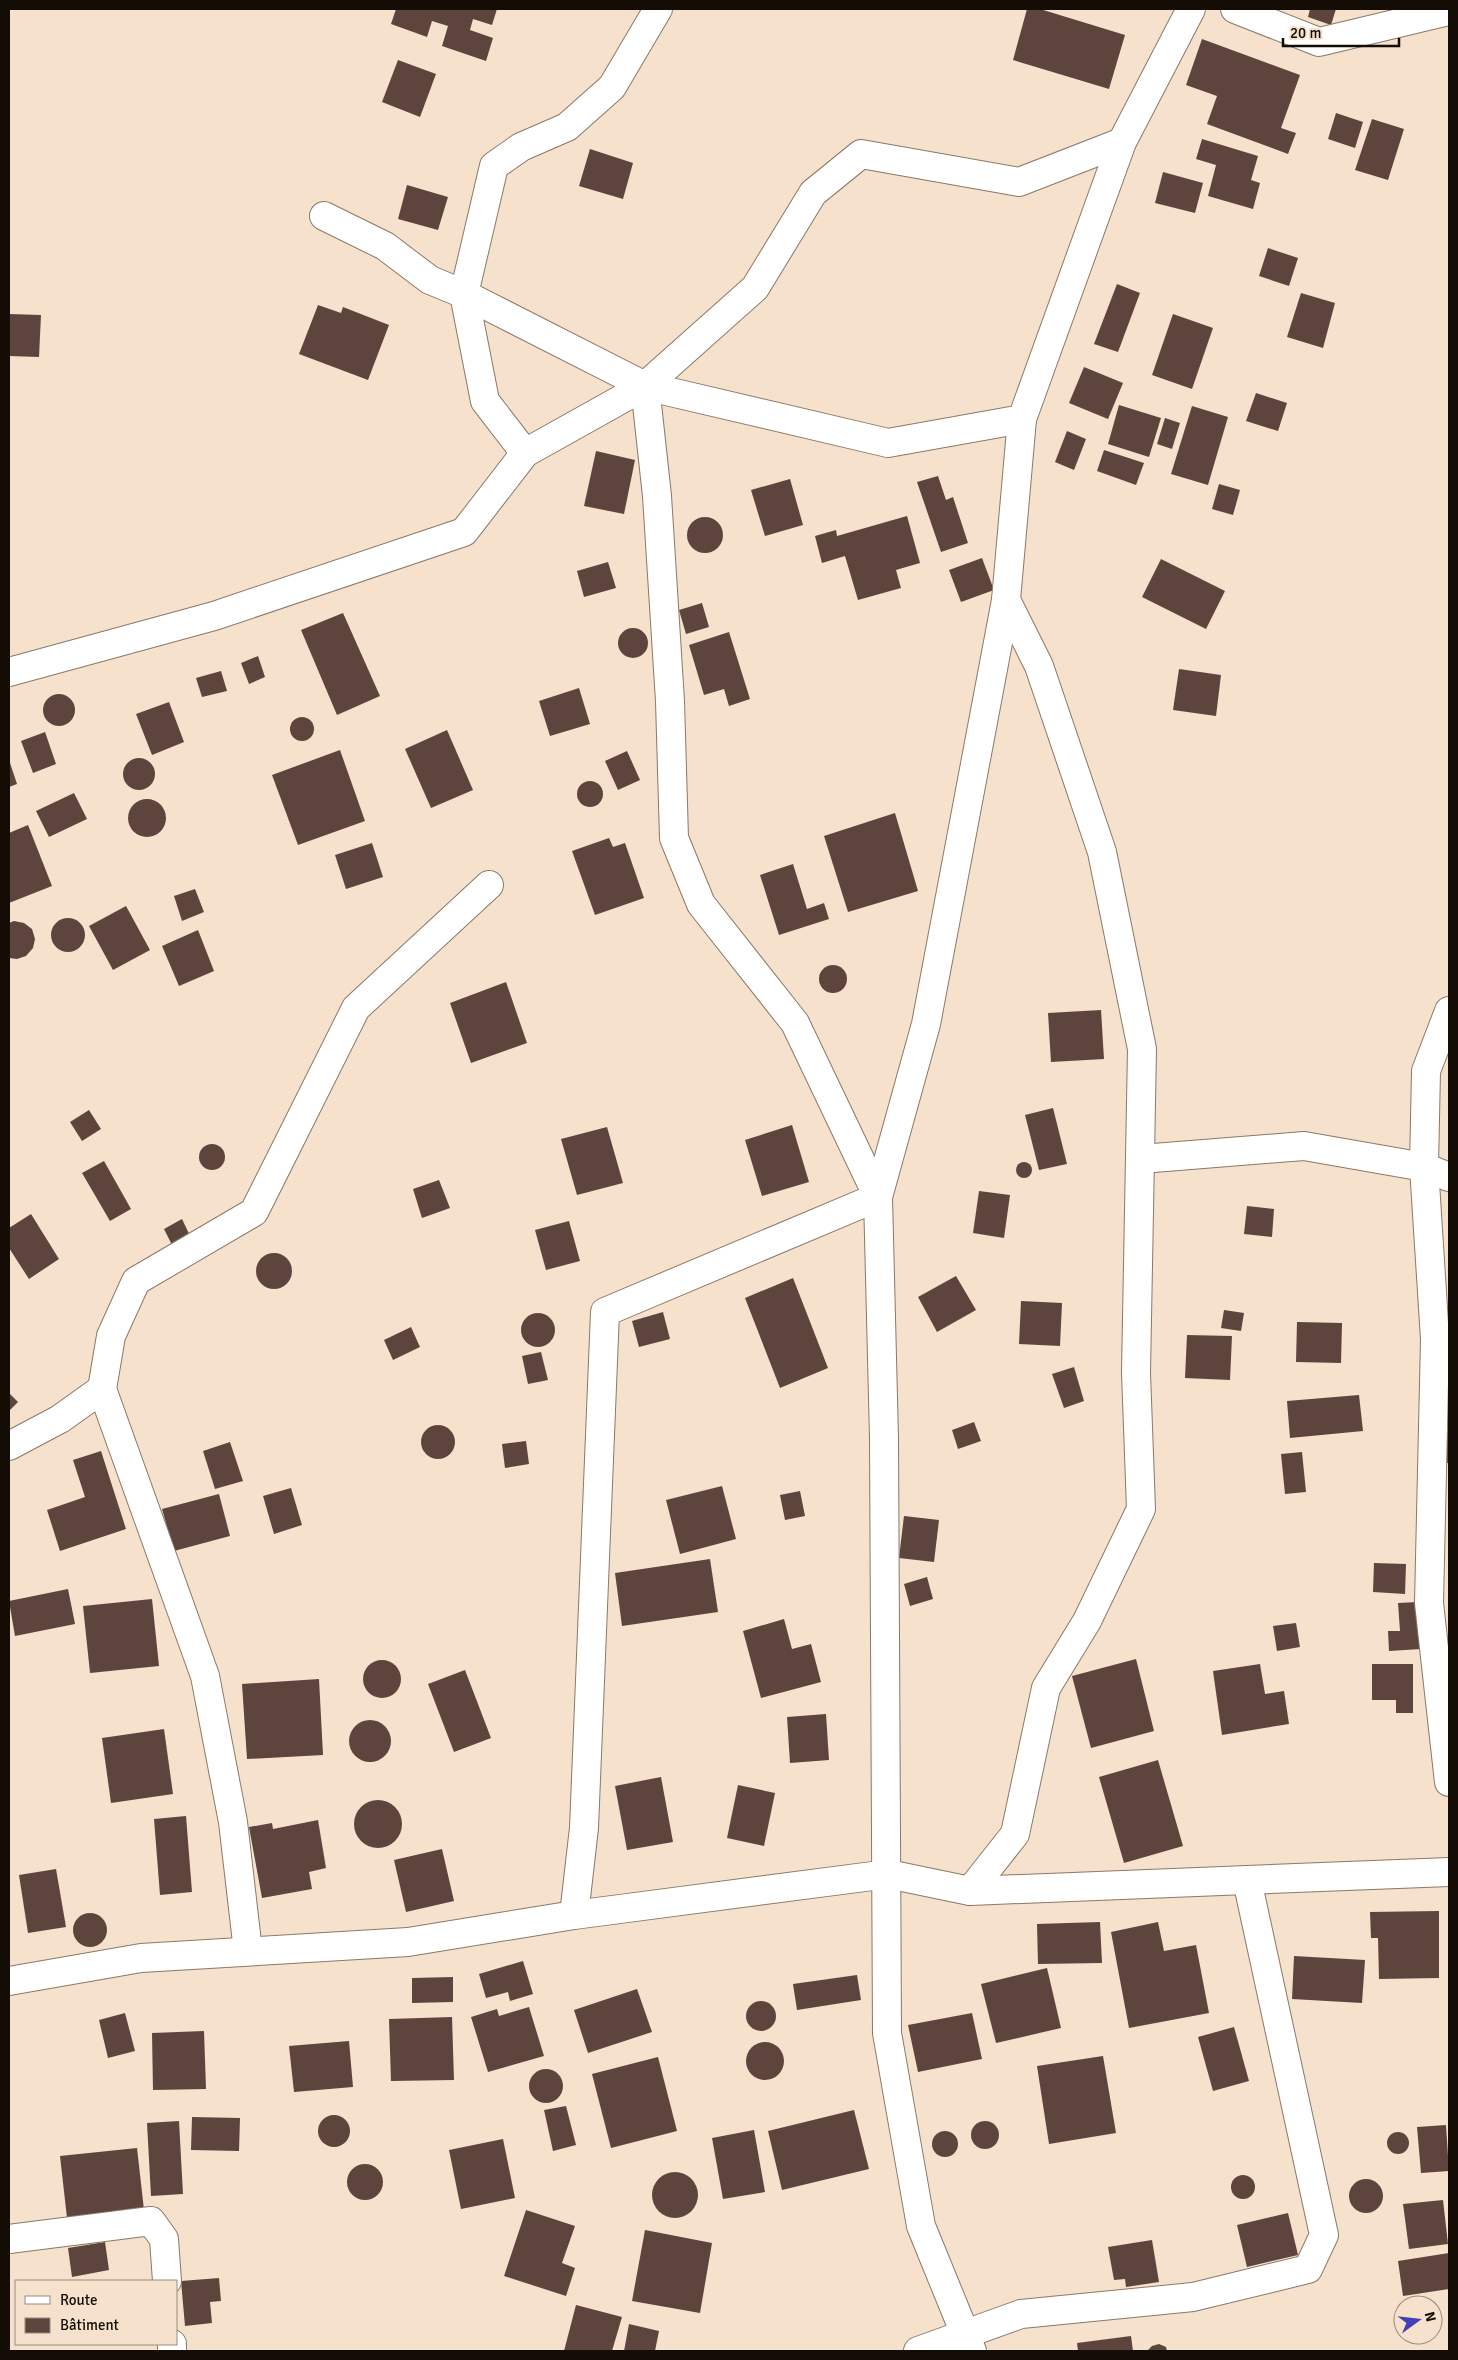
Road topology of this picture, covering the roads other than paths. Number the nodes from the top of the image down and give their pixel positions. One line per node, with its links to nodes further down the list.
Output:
1 (658, 9): 7 (street)
2 (1191, 9): 5 (street)
3 (1235, 9): 4 (street)
4 (1449, 11)
5 (1122, 142): 8 (street); 9 (street)
6 (324, 216): 7 (street)
7 (464, 294): 8 (street); 10 (street)
8 (645, 386): 9 (street); 10 (street); 18 (street)
9 (1022, 419): 11 (street)
10 (525, 454): 12 (street)
11 (1006, 600): 15 (street); 18 (street)
12 (9, 672)
13 (489, 885): 19 (street)
14 (1449, 1011): 16 (street)
15 (1141, 1159): 16 (street); 25 (street)
16 (1424, 1167): 17 (street); 21 (street)
17 (1449, 1177)
18 (878, 1197): 23 (street); 26 (street)
19 (102, 1389): 20 (street); 27 (street)
20 (9, 1446)
21 (1449, 1782)
22 (1449, 1872): 24 (street)
23 (888, 1874): 25 (street); 26 (street); 31 (street)
24 (1247, 1880): 25 (street); 31 (street)
25 (970, 1891)
26 (574, 1916): 27 (street)
27 (248, 1951): 28 (street)
28 (9, 1981)
29 (9, 2239): 30 (street)
30 (167, 2280)
31 (969, 2343): 32 (street)
32 (918, 2351)

